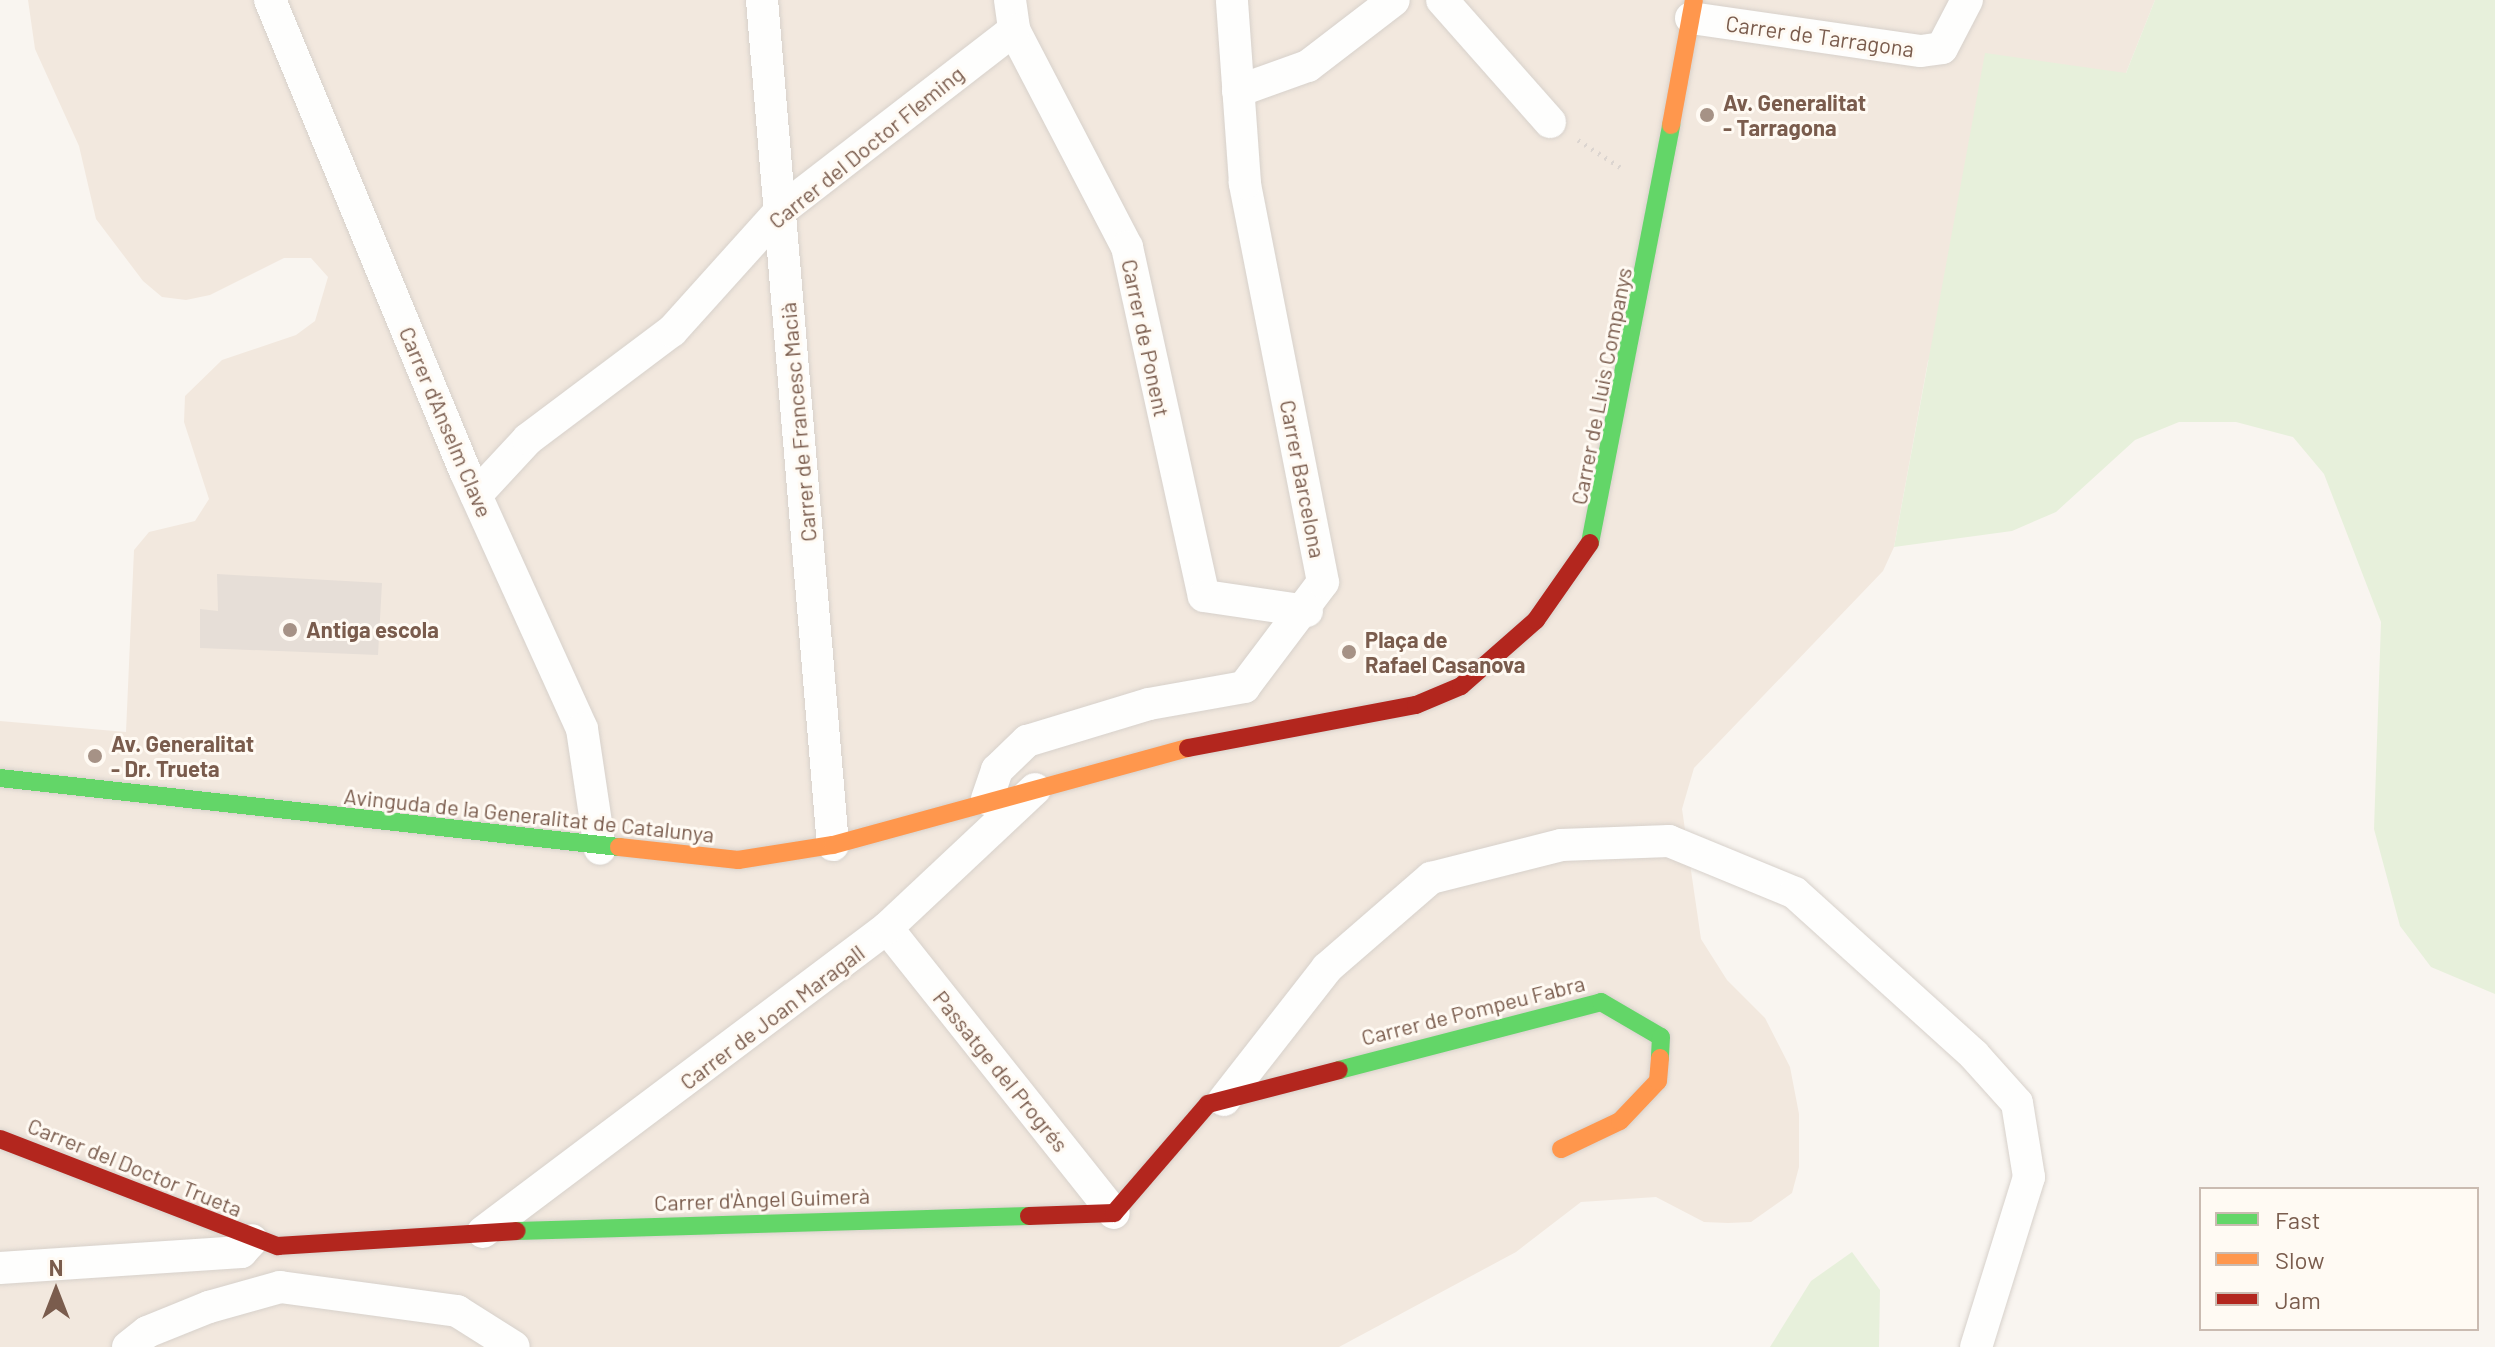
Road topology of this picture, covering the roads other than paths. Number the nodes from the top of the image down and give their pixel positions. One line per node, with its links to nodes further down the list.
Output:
1 (270, 0): 12 (street, Carrer d'Anselm Clave)
2 (762, 0): 11 (street, Carrer de Francesc Macià)
3 (1232, 0): 9 (street, Carrer Barcelona)
4 (1394, 0): 9 (street)
5 (1442, 0): 10 (street)
6 (1967, 0): 7 (street, Carrer de Tarragona)
7 (1692, 9): 15 (street, Carrer de Lluis Companys)
8 (1012, 15): 11 (street, Carrer del Doctor Fleming); 13 (street, Carrer de Ponent)
9 (1238, 91): 13 (street, Carrer Barcelona)
10 (1550, 122)
11 (780, 211): 12 (street, Carrer del Doctor Fleming); 17 (street, Carrer de Francesc Macià)
12 (476, 495): 18 (street, Carrer d'Anselm Clave)
13 (1307, 611): 16 (street, Carrer Barcelona)
14 (0, 778): 18 (street, Avinguda de la Generalitat de Catalunya)
15 (1043, 782): 16 (street, Avinguda de la Generalitat de Catalunya); 19 (street, Carrer de Joan Maragall)
16 (987, 799): 17 (street, Avinguda de la Generalitat de Catalunya)
17 (833, 845): 18 (street, Avinguda de la Generalitat de Catalunya)
18 (600, 849)
19 (887, 928): 23 (street, Passatge del Progrés); 24 (street, Carrer de Joan Maragall)
20 (1224, 1100): 22 (street, Carrer de Pompeu Fabra); 23 (street); 30 (street)
21 (0, 1139): 25 (street, Carrer del Doctor Trueta)
22 (1561, 1149)
23 (1114, 1213): 24 (street, Carrer d'Àngel Guimerà)
24 (483, 1232): 25 (street, Carrer d'Àngel Guimerà)
25 (265, 1243): 26 (street); 27 (street)
26 (0, 1268)
27 (280, 1287): 28 (street); 29 (street)
28 (128, 1347)
29 (514, 1347)
30 (1976, 1347)

